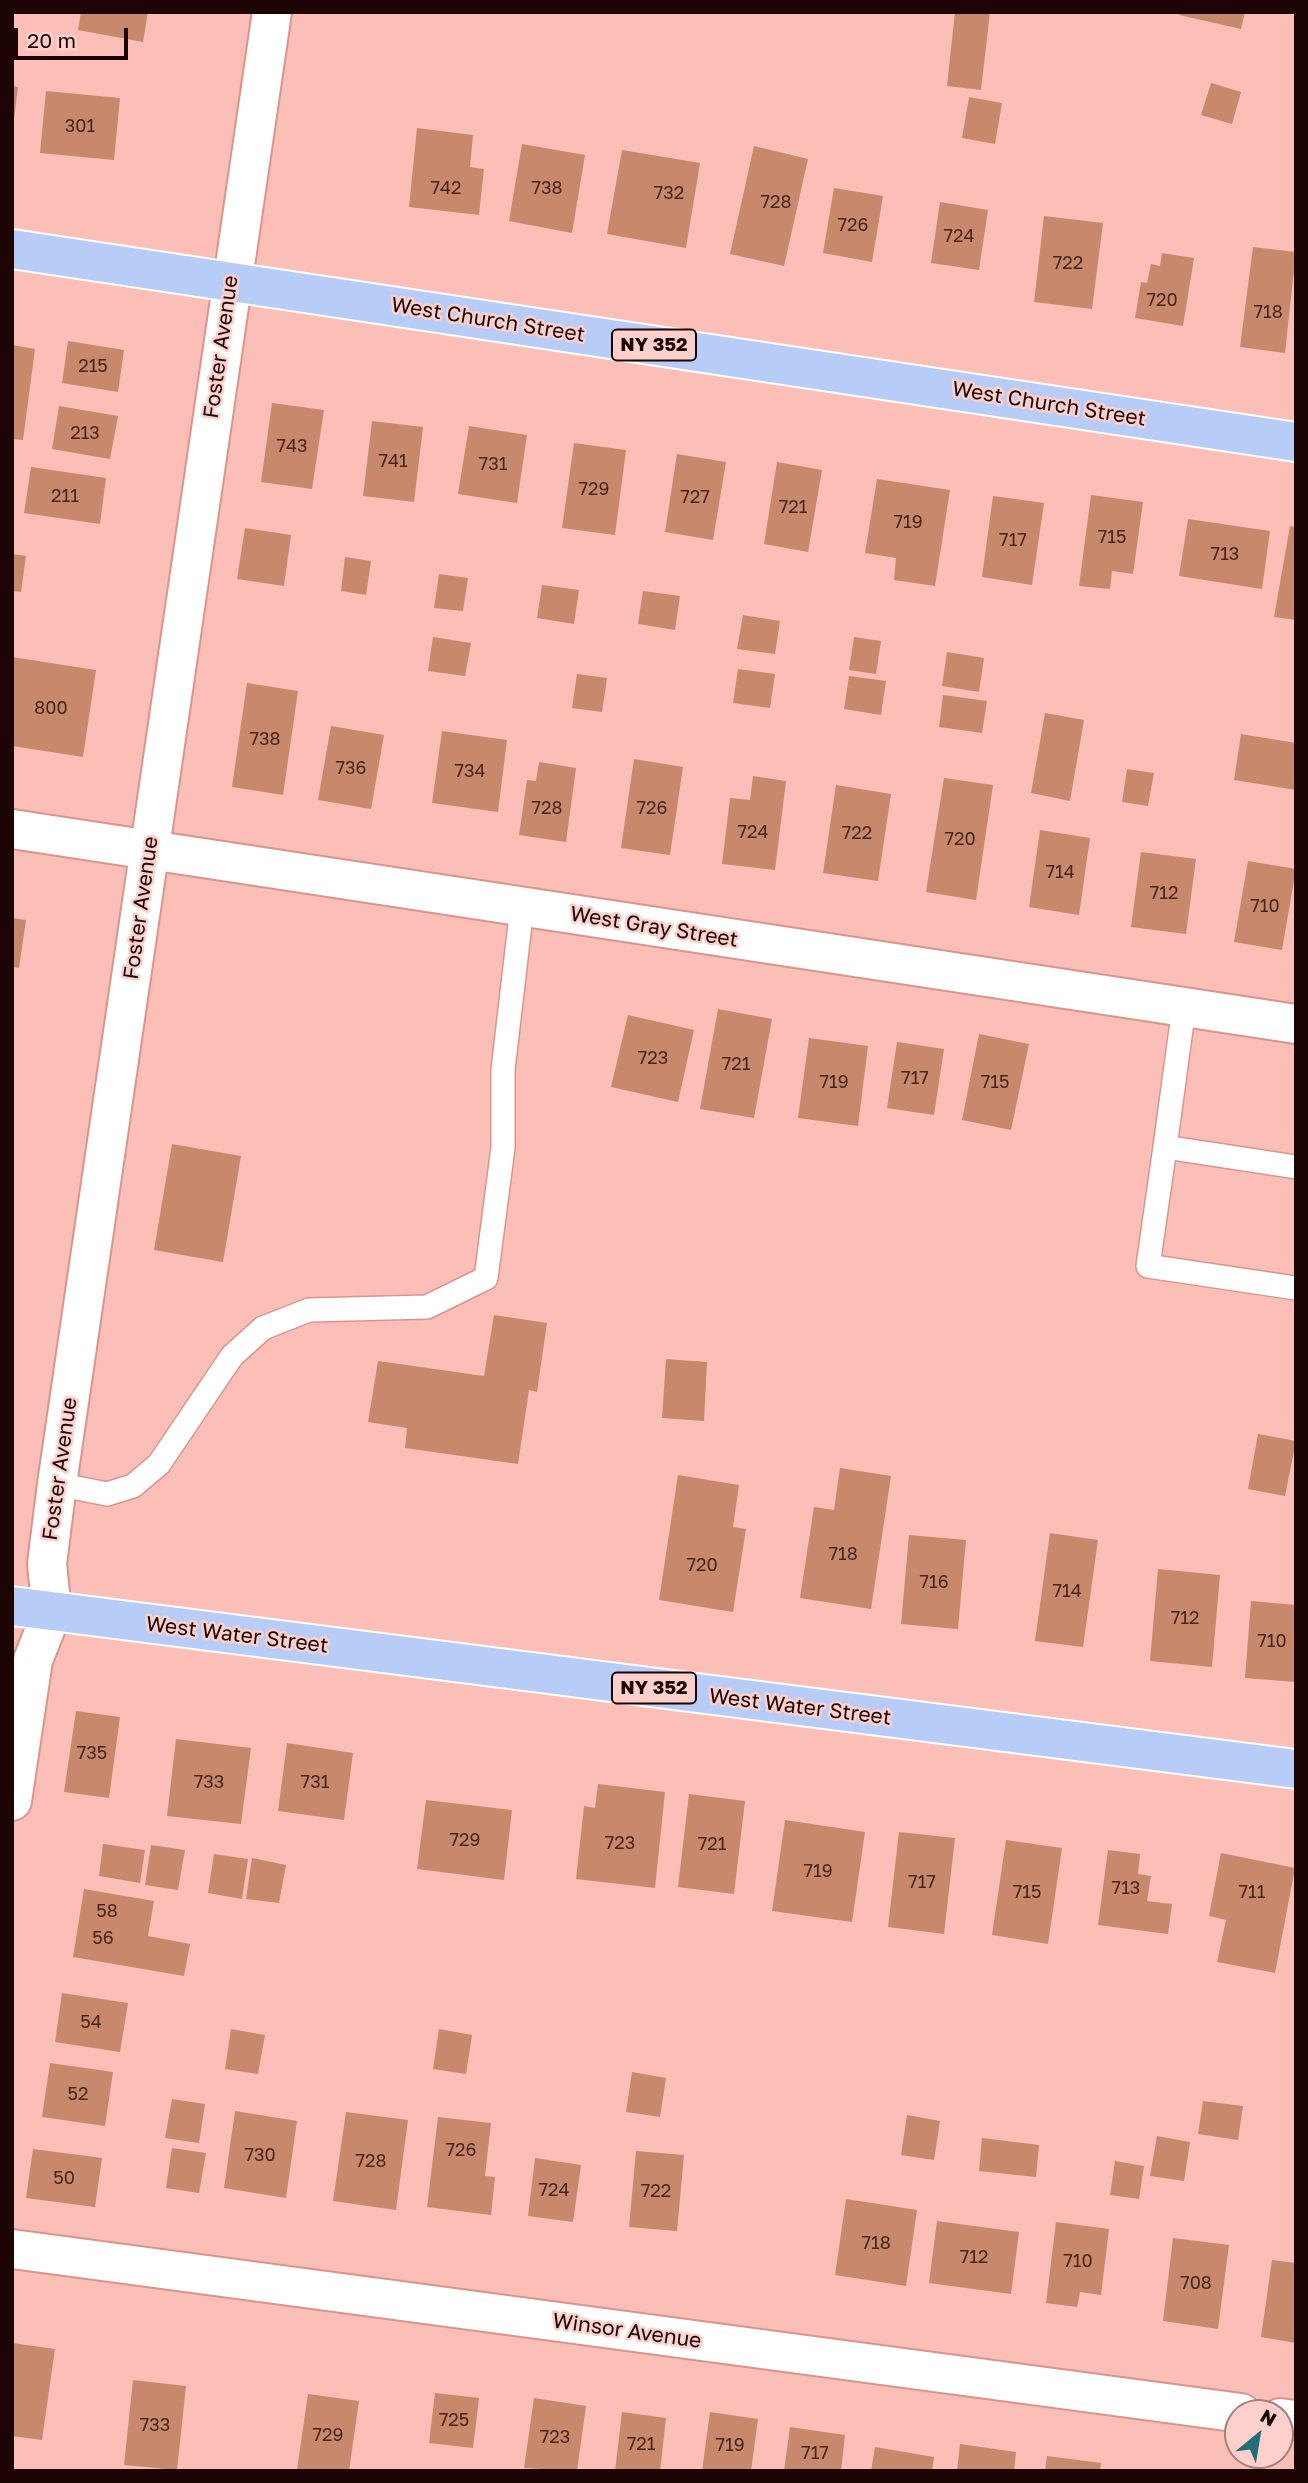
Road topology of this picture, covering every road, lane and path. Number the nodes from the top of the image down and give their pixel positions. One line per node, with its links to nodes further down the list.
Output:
1 (272, 12): 3 (street, Foster Avenue)
2 (12, 249): 3 (main road, West Church Street / NY 352)
3 (230, 281): 4 (main road, West Church Street / NY 352); 6 (street, Foster Avenue)
4 (1296, 442)
5 (12, 829): 6 (street, West Gray Street)
6 (150, 850): 7 (street, West Gray Street); 13 (street, Foster Avenue)
7 (522, 907): 8 (street, West Gray Street); 13 (lane)
8 (1184, 1007): 9 (street, West Gray Street); 10 (lane)
9 (1296, 1024)
10 (1165, 1147): 11 (lane); 12 (lane)
11 (1296, 1167)
12 (1296, 1288)
13 (57, 1484): 15 (street, Foster Avenue)
14 (12, 1606): 15 (main road, West Water Street / NY 352)
15 (52, 1612): 16 (main road, West Water Street / NY 352); 17 (street, Foster Avenue)
16 (1296, 1769)
17 (12, 1801)
18 (12, 2249): 19 (street, Winsor Avenue)
19 (1224, 2411)

